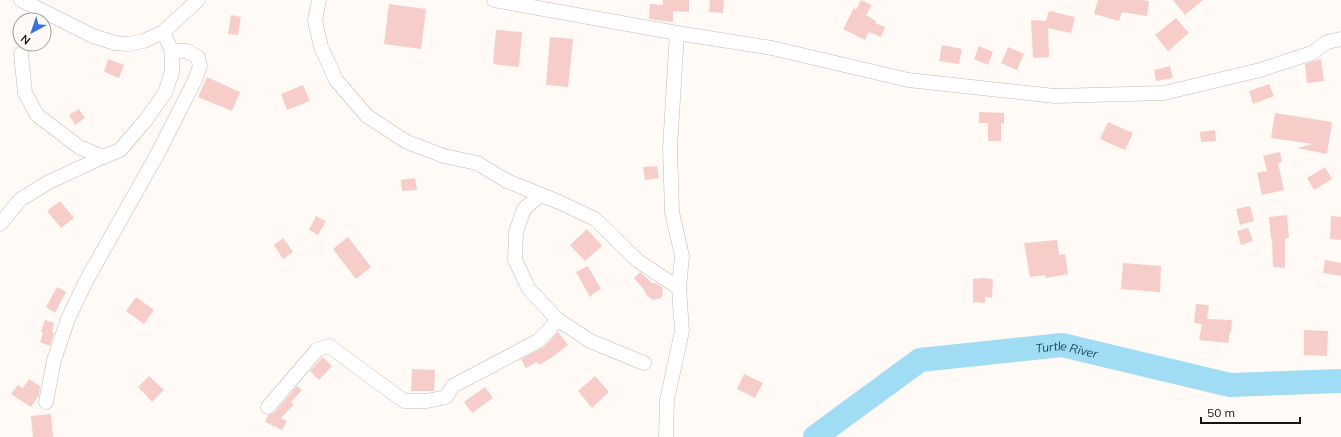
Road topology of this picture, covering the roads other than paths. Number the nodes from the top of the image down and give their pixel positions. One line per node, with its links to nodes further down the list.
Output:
1 (21, 0): 5 (street)
2 (198, 0): 5 (street)
3 (319, 0): 11 (street)
4 (494, 0): 6 (street)
5 (163, 32): 8 (street)
6 (677, 33): 7 (street); 13 (street)
7 (1341, 39)
8 (172, 51): 10 (street); 16 (street)
9 (21, 54): 10 (street)
10 (103, 157): 12 (street)
11 (559, 202): 13 (street); 14 (street)
12 (0, 224)
13 (679, 288): 18 (street)
14 (557, 319): 15 (street); 17 (street)
15 (644, 364)
16 (46, 402)
17 (268, 407)
18 (666, 437)

